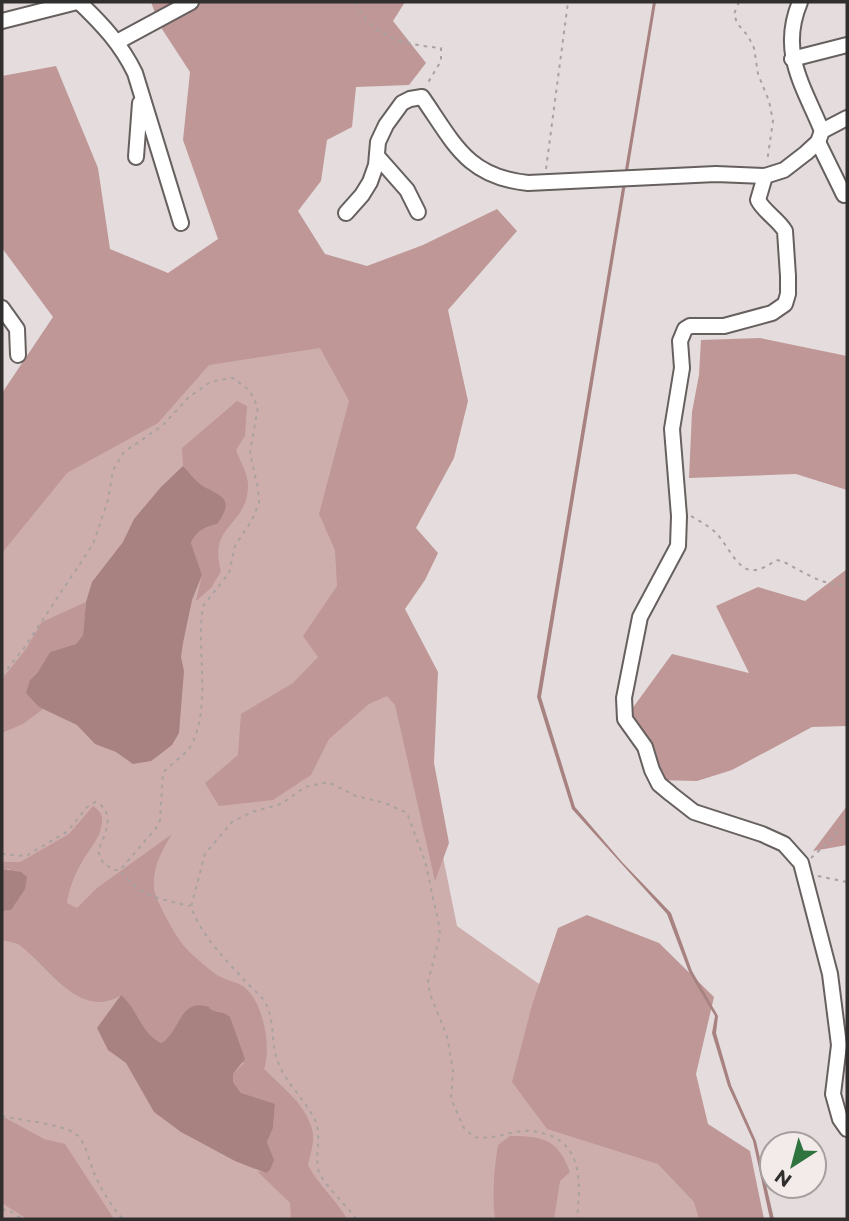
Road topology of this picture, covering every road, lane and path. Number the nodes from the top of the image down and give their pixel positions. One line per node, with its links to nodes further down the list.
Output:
1 (78, 2): 7 (street); 8 (street)
2 (191, 2): 8 (street)
3 (356, 2): 12 (path)
4 (568, 2): 18 (path)
5 (739, 2): 17 (path)
6 (800, 2): 10 (street)
7 (2, 21)
8 (117, 42): 11 (street)
9 (847, 45): 10 (street)
10 (792, 59): 14 (street)
11 (141, 94): 16 (street); 22 (street)
12 (422, 97): 15 (street); 18 (street)
13 (847, 118): 14 (street)
14 (820, 136): 17 (street); 19 (street)
15 (377, 156): 20 (street); 21 (street)
16 (136, 157)
17 (765, 176): 18 (street); 25 (street)
18 (544, 184)
19 (844, 195)
20 (418, 212)
21 (346, 213)
22 (181, 223)
23 (2, 309): 24 (street)
24 (18, 355)
25 (678, 509): 26 (path); 31 (street)
26 (847, 585)
27 (2, 676): 30 (path)
28 (847, 815): 31 (path)
29 (2, 854): 30 (path)
30 (120, 870): 33 (path)
31 (804, 872): 32 (path); 35 (street)
32 (847, 882)
33 (191, 906): 39 (path); 40 (path)
34 (2, 1116): 38 (path)
35 (847, 1129)
36 (2, 1209): 37 (path)
37 (22, 1219)
38 (123, 1219)
39 (356, 1219)
40 (576, 1219)

